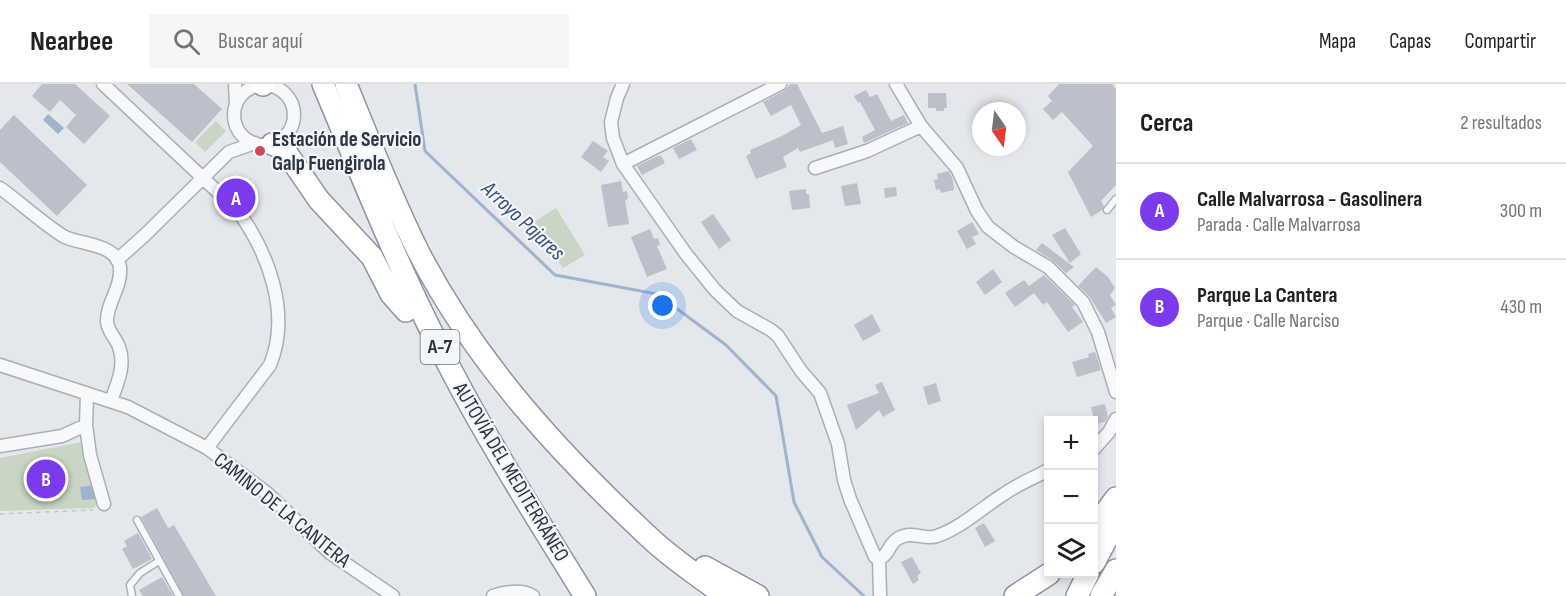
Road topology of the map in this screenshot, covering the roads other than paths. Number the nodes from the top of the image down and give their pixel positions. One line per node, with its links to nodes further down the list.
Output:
1 (104, 84): 17 (street)
2 (235, 84): 10 (street)
3 (310, 84): 22 (highway)
4 (323, 84): 51 (highway, AUTOVÍA DEL MEDITERRÁNEO / A-7)
5 (346, 84): 35 (highway, AUTOVÍA DEL MEDITERRÁNEO / A-7)
6 (623, 84): 15 (street)
7 (780, 84): 15 (street)
8 (896, 84): 12 (street)
9 (260, 85): 10 (street); 13 (street)
10 (236, 105): 11 (street)
11 (236, 123): 13 (street); 14 (street)
12 (921, 126): 16 (street); 24 (street)
13 (263, 143): 14 (street); 22 (highway)
14 (229, 152): 17 (street)
15 (623, 164): 40 (street)
16 (815, 168)
17 (203, 177): 21 (street); 31 (street)
18 (0, 188): 21 (street)
19 (1116, 199): 20 (lane)
20 (1107, 210)
21 (117, 260): 26 (street)
22 (406, 311): 50 (highway)
23 (0, 364): 25 (street, CAMINO DE LA CANTERA)
24 (1116, 392)
25 (87, 394): 26 (street, CAMINO DE LA CANTERA); 28 (street)
26 (111, 401): 31 (street, CAMINO DE LA CANTERA)
27 (1116, 419): 29 (street)
28 (86, 425): 30 (street); 34 (street)
29 (1098, 445)
30 (0, 446)
31 (207, 448): 47 (street, CAMINO DE LA CANTERA)
32 (1044, 472): 40 (street)
33 (1116, 498): 38 (highway)
34 (104, 504)
35 (630, 517): 52 (highway, AUTOVÍA DEL MEDITERRÁNEO / A-7); 53 (highway)
36 (137, 520): 41 (lane)
37 (1116, 521): 39 (highway)
38 (1097, 524)
39 (1098, 555)
40 (879, 559): 54 (street)
41 (159, 561): 45 (lane); 46 (lane)
42 (1116, 570): 57 (highway)
43 (1044, 576): 55 (highway)
44 (1086, 578): 56 (highway)
45 (132, 596)
46 (179, 596)
47 (393, 596)
48 (493, 596): 49 (street)
49 (533, 596)
50 (570, 596)
51 (585, 596)
52 (725, 596)
53 (758, 596)
54 (880, 596)
55 (1015, 596)
56 (1077, 596)
57 (1101, 596)

